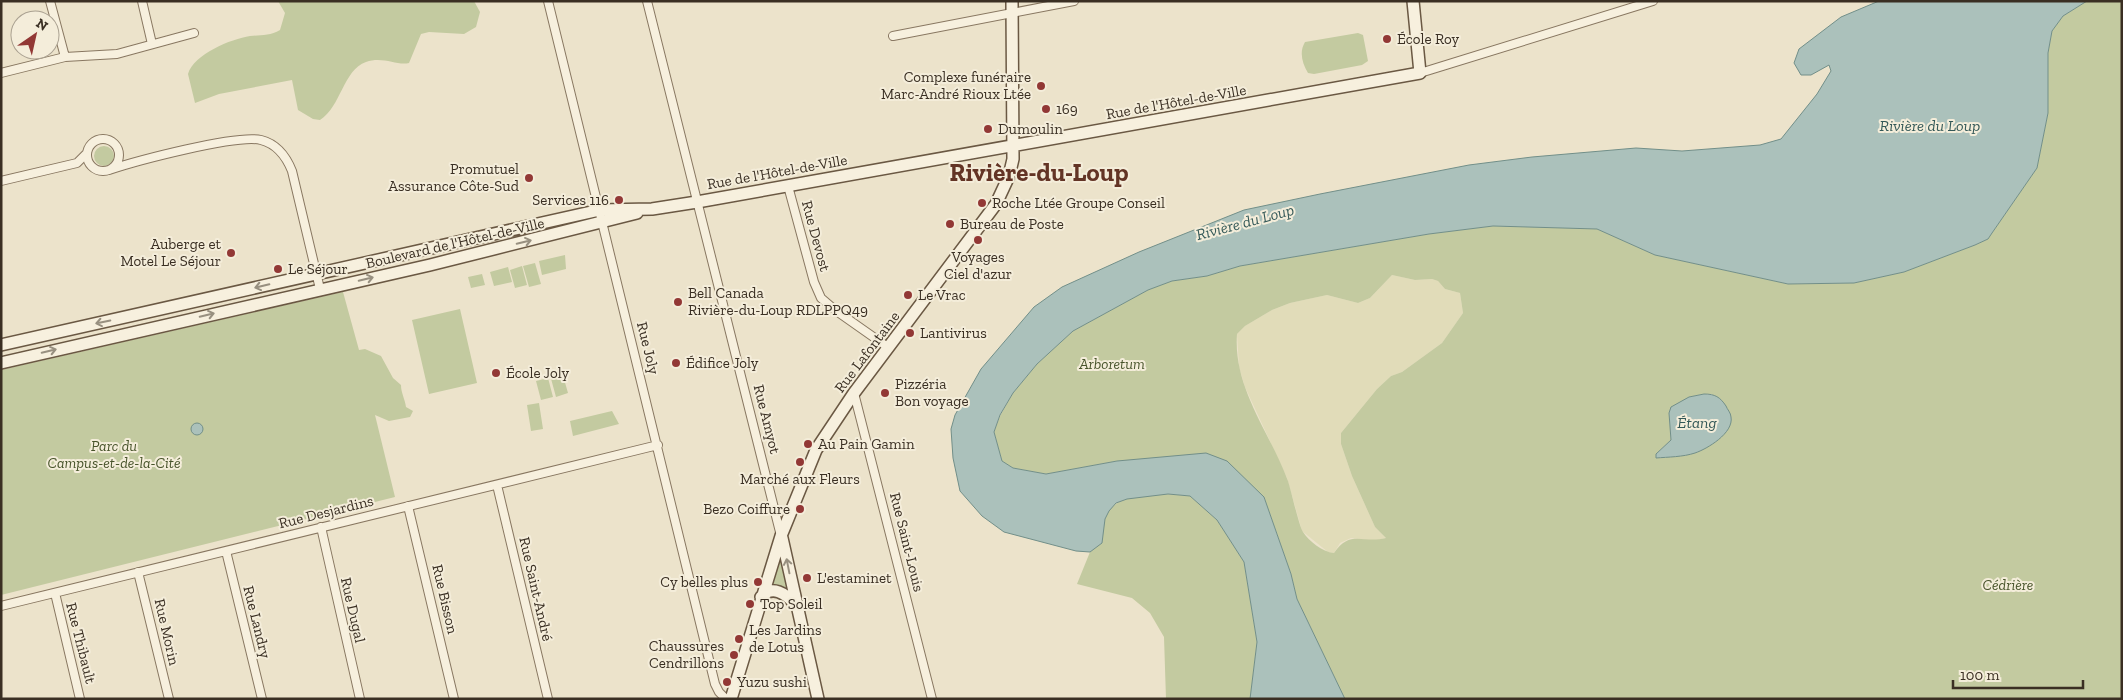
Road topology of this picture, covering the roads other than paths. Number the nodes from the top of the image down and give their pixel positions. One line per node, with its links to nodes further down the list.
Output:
1 (50, 1): 12 (street)
2 (142, 1): 11 (street)
3 (548, 1): 26 (street, Rue Joly)
4 (647, 1): 24 (street, Rue Amyot)
5 (1074, 1): 8 (street)
6 (1413, 1): 14 (main road)
7 (1652, 1): 14 (street, Rue de l'Hôtel-de-Ville)
8 (1012, 7): 10 (street); 15 (main road, Rue Lafontaine)
9 (194, 33): 11 (street)
10 (893, 36)
11 (152, 44): 12 (street)
12 (65, 57): 13 (street)
13 (1, 73)
14 (1420, 73): 15 (main road, Rue de l'Hôtel-de-Ville)
15 (1014, 145): 23 (main road, Rue de l'Hôtel-de-Ville); 31 (main road, Rue Lafontaine)
16 (118, 148): 17 (street); 18 (street); 20 (street)
17 (88, 152): 19 (street); 21 (street)
18 (136, 162): 20 (street); 28 (street)
19 (69, 165): 21 (street); 22 (street)
20 (110, 170): 21 (street)
21 (99, 171)
22 (1, 181)
23 (788, 186): 24 (main road, Rue de l'Hôtel-de-Ville); 31 (street, Rue Devost)
24 (697, 202): 25 (main road, Boulevard de l'Hôtel-de-Ville); 38 (street, Rue Amyot)
25 (652, 209): 26 (main road, Boulevard de l'Hôtel-de-Ville); 27 (main road, Boulevard de l'Hôtel-de-Ville)
26 (600, 210): 27 (street, Rue Joly); 28 (main road, Boulevard de l'Hôtel-de-Ville)
27 (603, 223): 29 (main road, Boulevard de l'Hôtel-de-Ville, one-way to 27); 34 (street, Rue Joly)
28 (317, 274): 29 (street); 30 (main road, Boulevard de l'Hôtel-de-Ville, one-way to 30)
29 (320, 290): 32 (main road, Boulevard de l'Hôtel-de-Ville, one-way to 29)
30 (1, 345)
31 (889, 348): 33 (main road, Rue Lafontaine)
32 (1, 362)
33 (854, 393): 38 (main road, Rue Lafontaine); 54 (street, Rue Saint-Louis)
34 (658, 445): 35 (street, Rue Desjardins); 51 (street, Rue Joly)
35 (497, 486): 36 (street, Rue Desjardins); 50 (street, Rue Saint-André)
36 (408, 506): 37 (street, Rue Desjardins); 49 (street, Rue Bisson)
37 (321, 527): 39 (street, Rue Desjardins); 48 (street, Rue Dugal)
38 (782, 536): 42 (main road, Rue Lafontaine); 43 (main road, Rue Amyot, one-way to 38)
39 (226, 551): 40 (street, Rue Desjardins); 47 (street, Rue Landry)
40 (138, 572): 41 (street, Rue Desjardins); 46 (street, Rue Morin)
41 (55, 593): 44 (street, Rue Desjardins); 45 (street, Rue Thibault)
42 (761, 597): 43 (main road); 52 (main road, Rue Lafontaine)
43 (795, 604): 53 (main road, Rue Amyot)
44 (1, 606)
45 (80, 699)
46 (168, 699)
47 (262, 699)
48 (360, 699)
49 (454, 699)
50 (548, 699)
51 (726, 699)
52 (731, 699)
53 (818, 699)
54 (932, 699)

